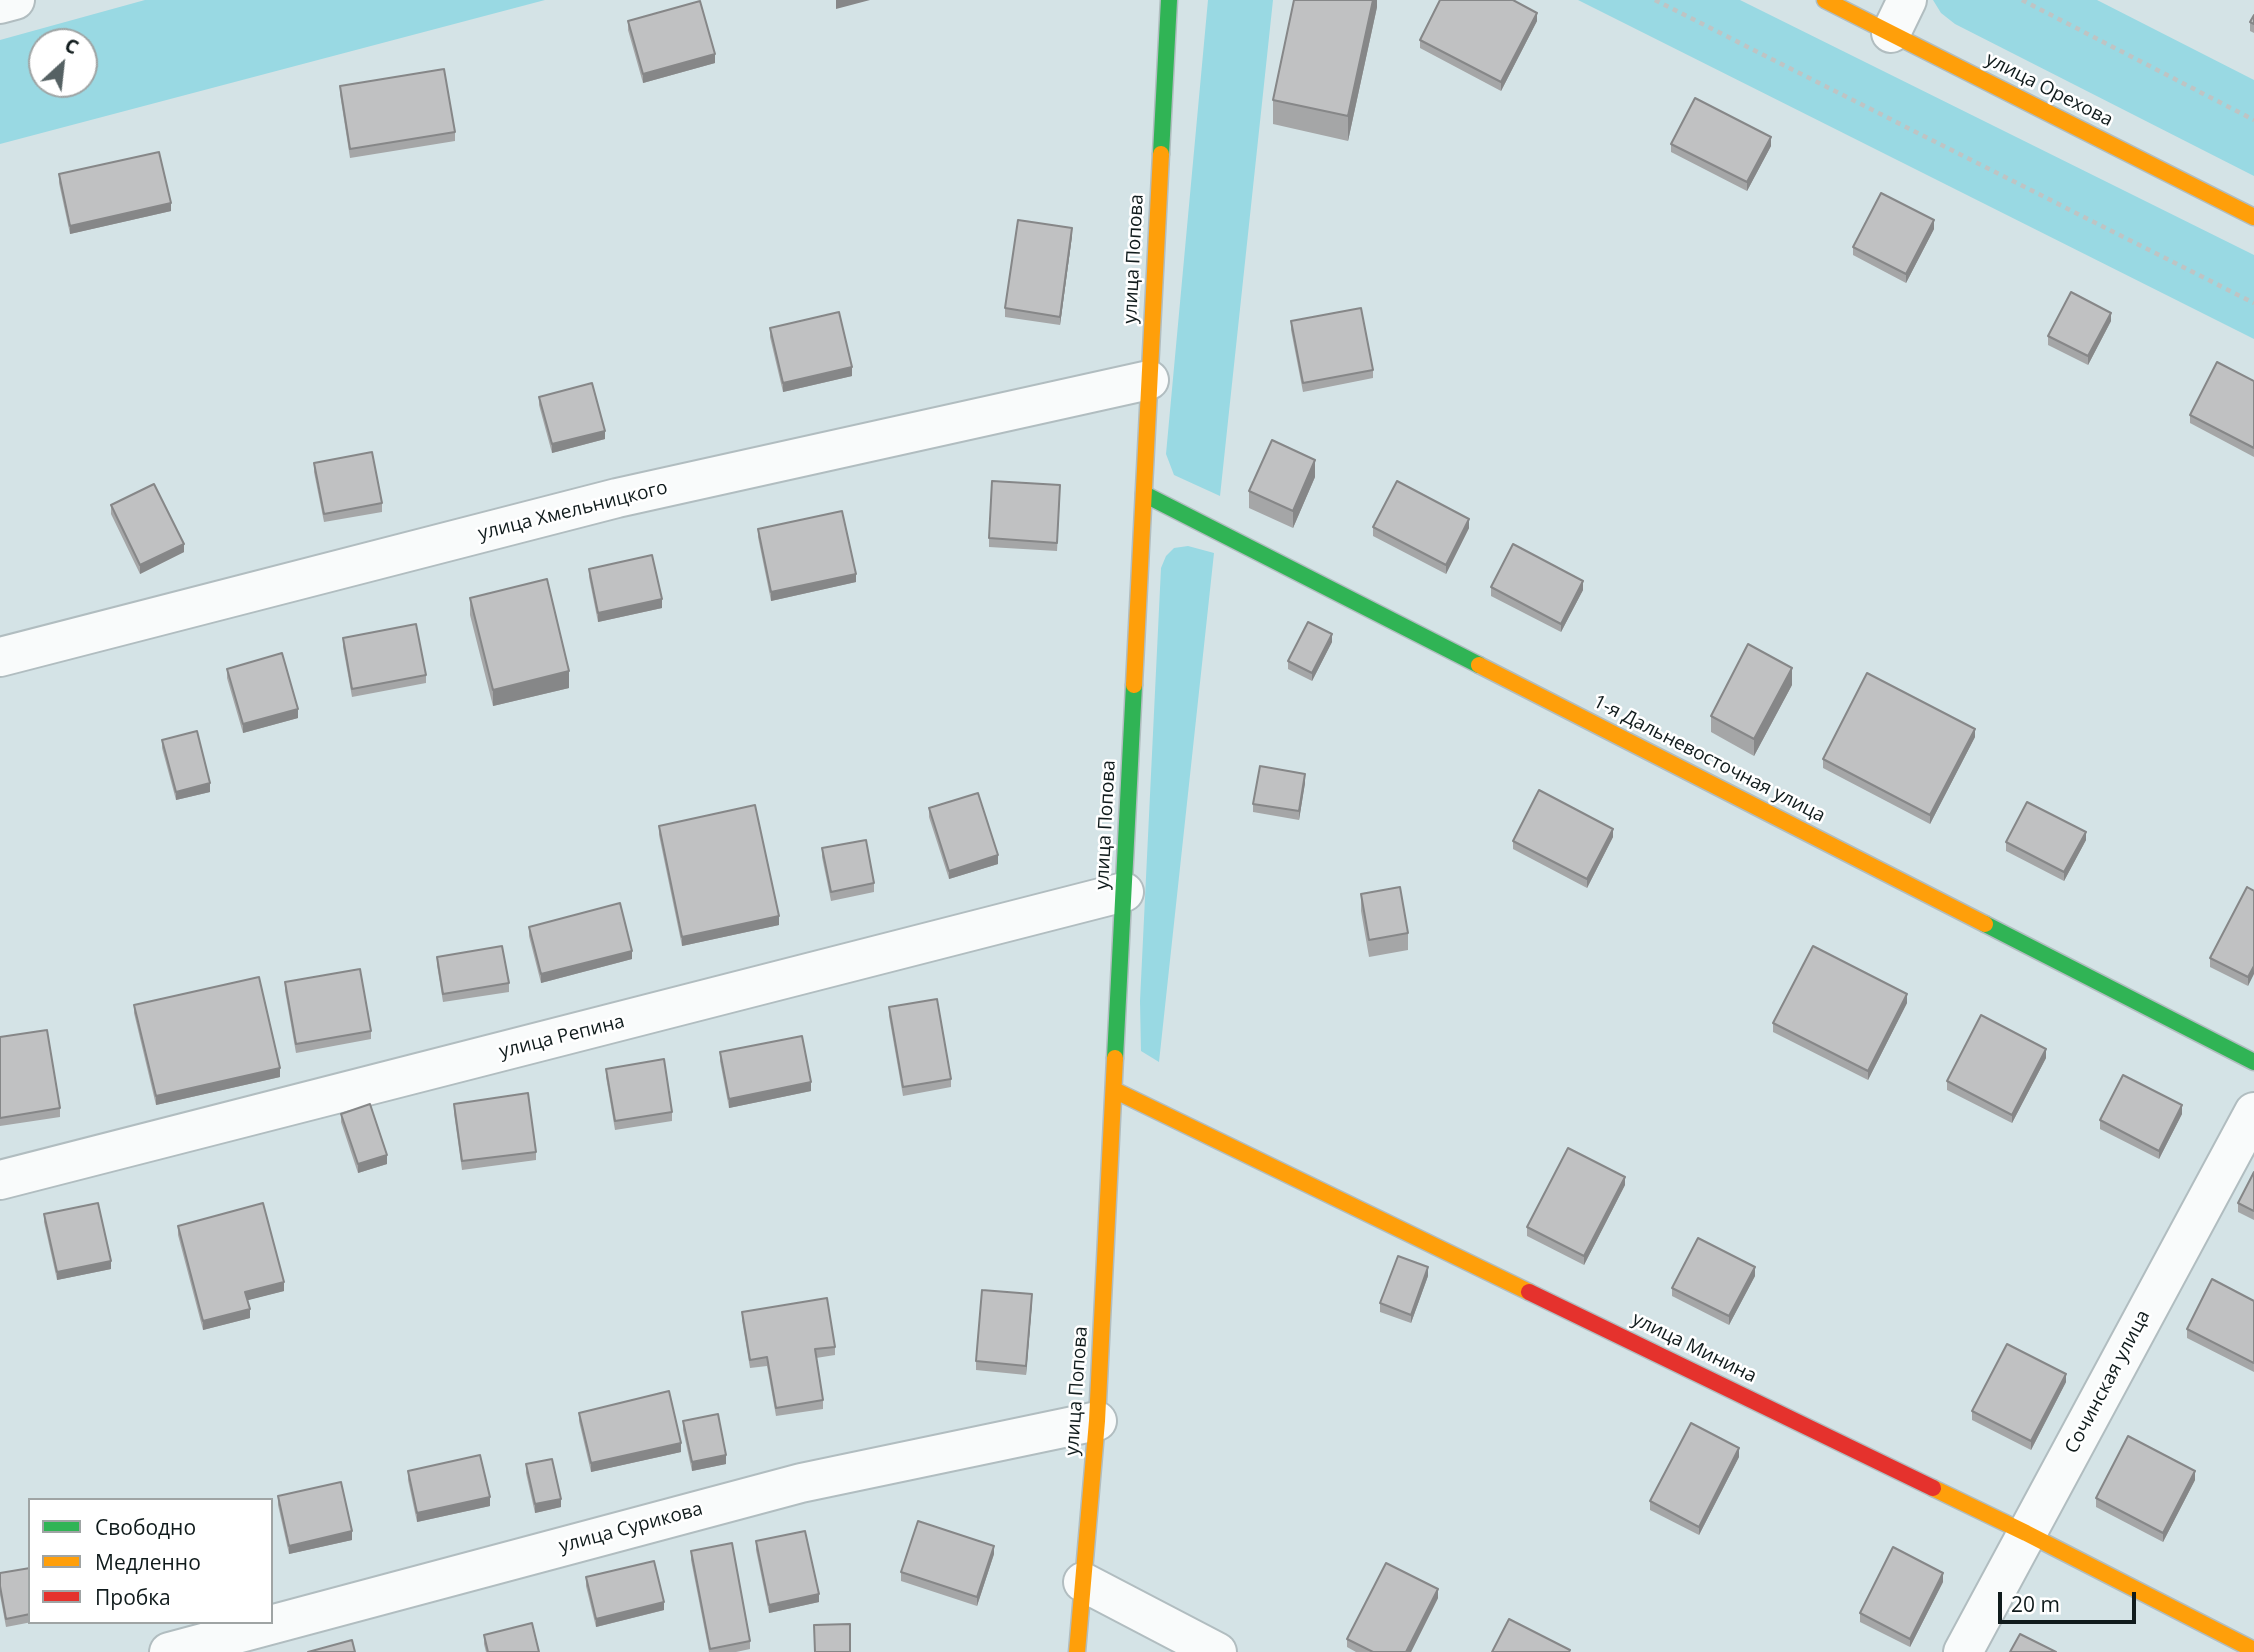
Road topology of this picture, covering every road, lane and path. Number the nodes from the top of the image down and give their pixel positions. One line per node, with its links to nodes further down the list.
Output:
1 (15, 0): 6 (street)
2 (1169, 0): 11 (street, улица Попова)
3 (1655, 0): 10 (path)
4 (1825, 0): 7 (street, улица Орехова)
5 (2022, 0): 8 (path)
6 (0, 4)
7 (1899, 17): 9 (street, улица Орехова)
8 (2254, 120)
9 (2254, 217)
10 (2254, 303)
11 (1149, 380): 12 (street, улица Попова); 13 (street, улица Хмельницкого)
12 (1144, 494): 14 (street, улица Попова); 15 (street, 1-я Дальневосточная улица)
13 (0, 657)
14 (1124, 892): 16 (street, улица Попова); 18 (street, улица Репина)
15 (2254, 1062)
16 (1114, 1090): 19 (street, улица Попова); 20 (street, улица Минина)
17 (2254, 1112): 20 (street, Сочинская улица)
18 (0, 1180)
19 (1097, 1421): 21 (street, улица Попова); 23 (street, улица Сурикова)
20 (2026, 1533): 22 (street, улица Минина); 26 (street, Сочинская улица)
21 (1083, 1583): 24 (street, улица Попова); 25 (street)
22 (2254, 1650)
23 (169, 1652)
24 (1077, 1652)
25 (1217, 1652)
26 (1963, 1652)

